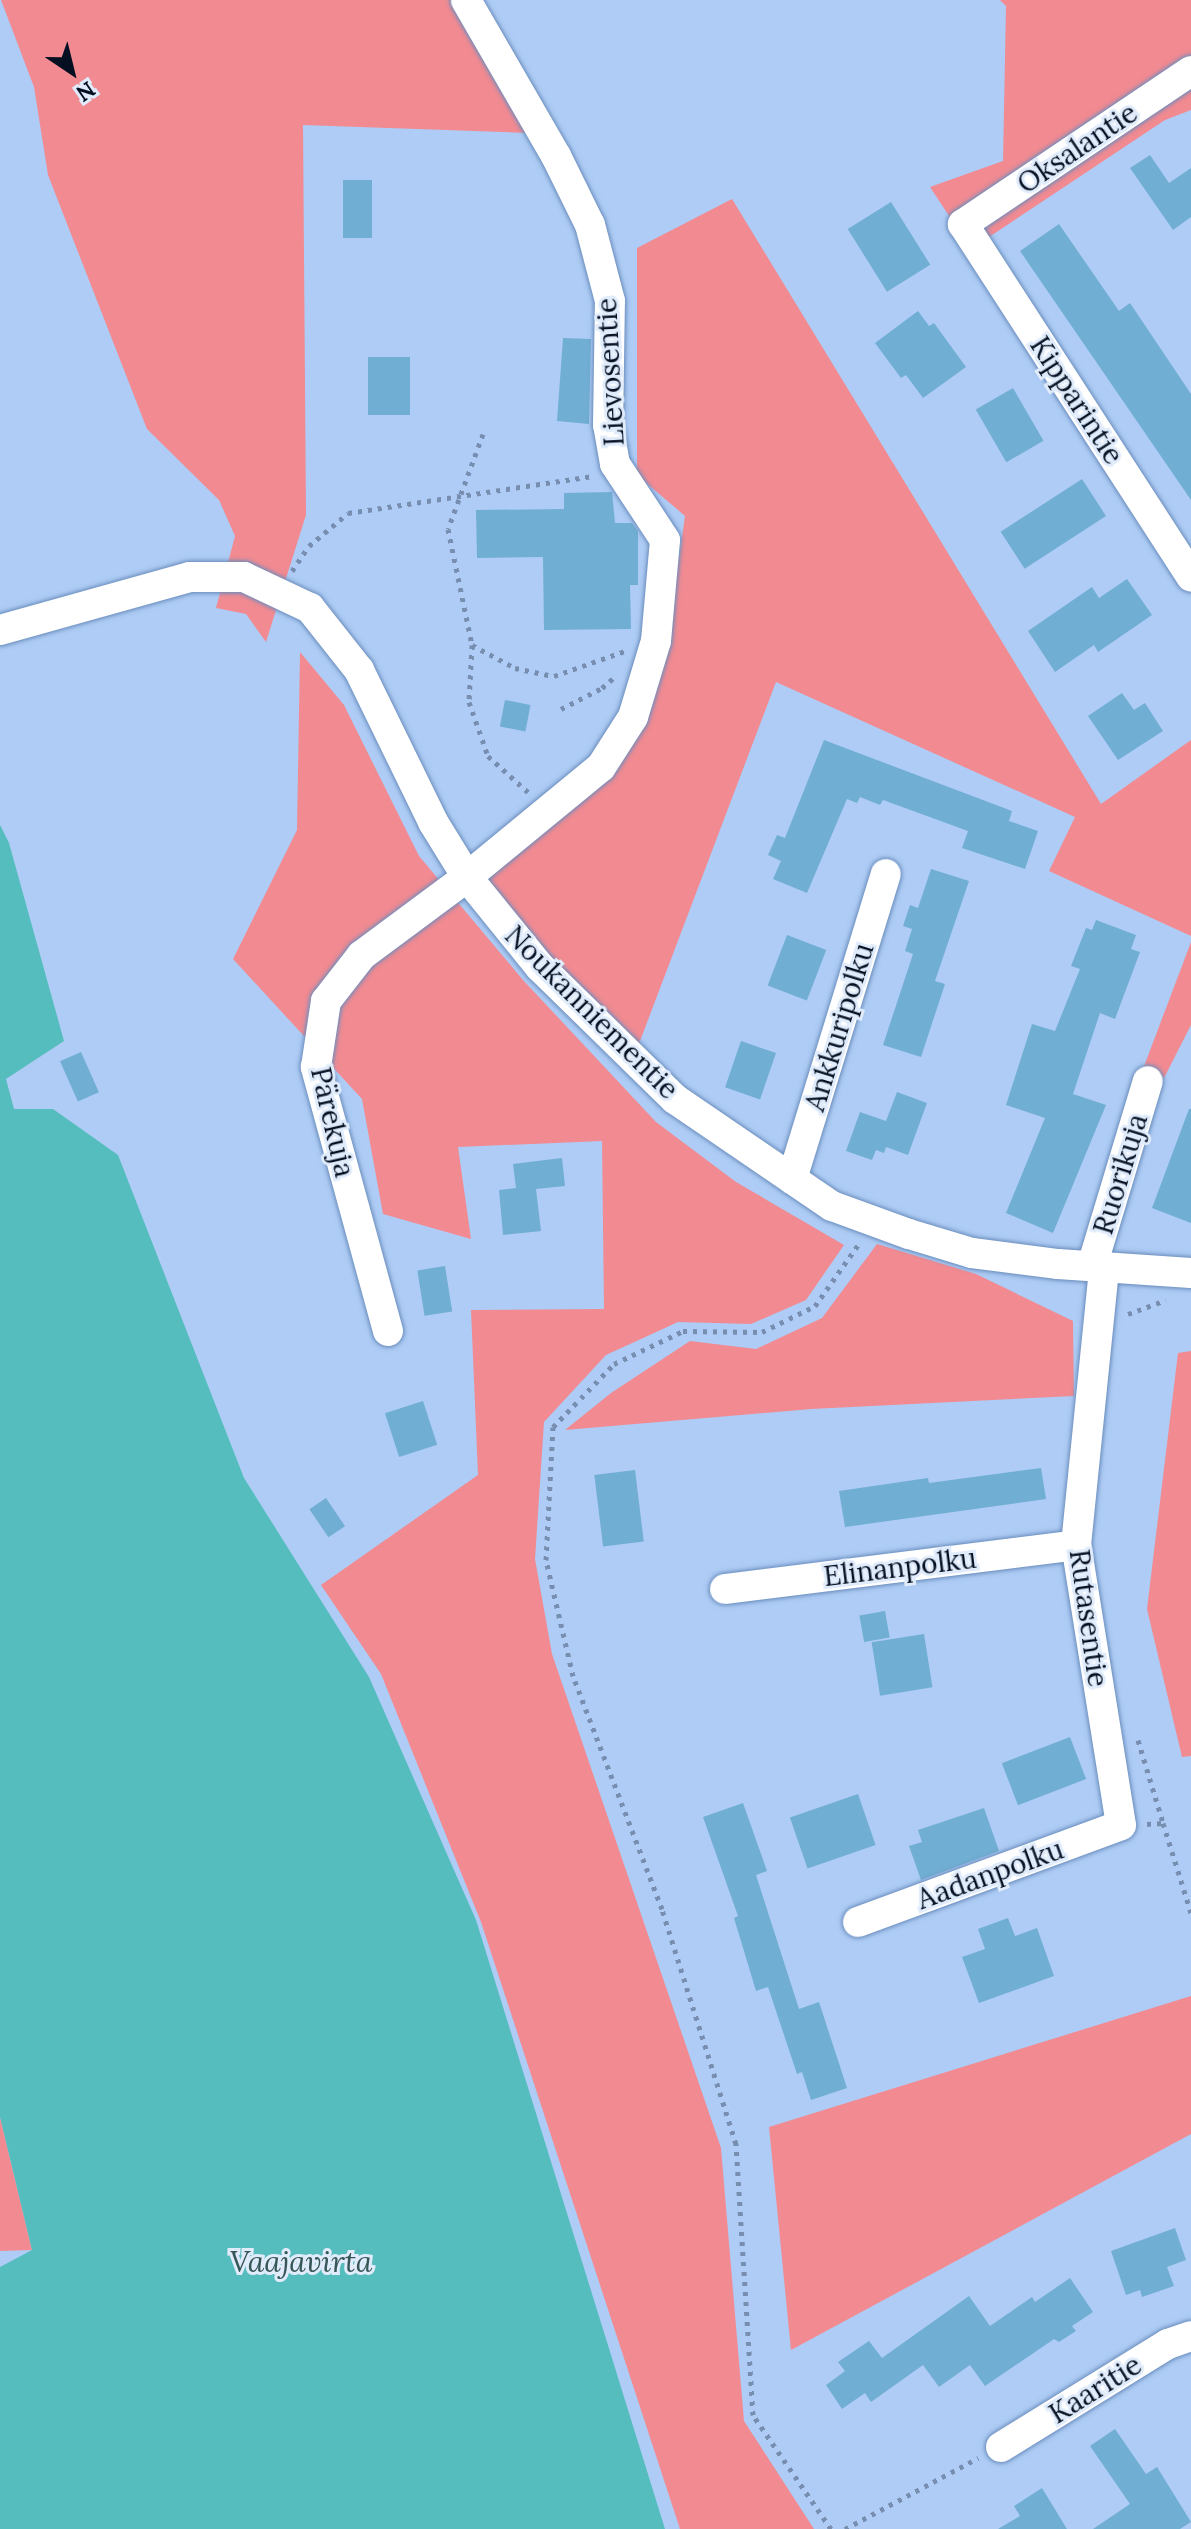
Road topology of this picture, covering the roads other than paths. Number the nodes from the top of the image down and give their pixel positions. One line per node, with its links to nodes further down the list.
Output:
1 (466, 0): 7 (street, Lievosentie)
2 (1191, 72): 3 (street, Oksalantie)
3 (963, 224): 4 (street, Kipparintie)
4 (1191, 577)
5 (0, 630): 7 (street, Noukanniementie)
6 (886, 874): 9 (street, Ankkuripolku)
7 (467, 877): 9 (street, Noukanniementie); 12 (street, Pärekuja)
8 (1148, 1081): 10 (street, Ruorikuja)
9 (792, 1179): 10 (street, Noukanniementie)
10 (1098, 1267): 11 (street, Noukanniementie); 13 (street, Rutasentie)
11 (1184, 1285)
12 (388, 1331)
13 (1076, 1545): 14 (street, Elinanpolku); 15 (street, Rutasentie)
14 (725, 1589)
15 (1121, 1825): 16 (street, Aadanpolku)
16 (858, 1922)
17 (1191, 2336): 18 (street, Kaaritie)
18 (1001, 2447)

